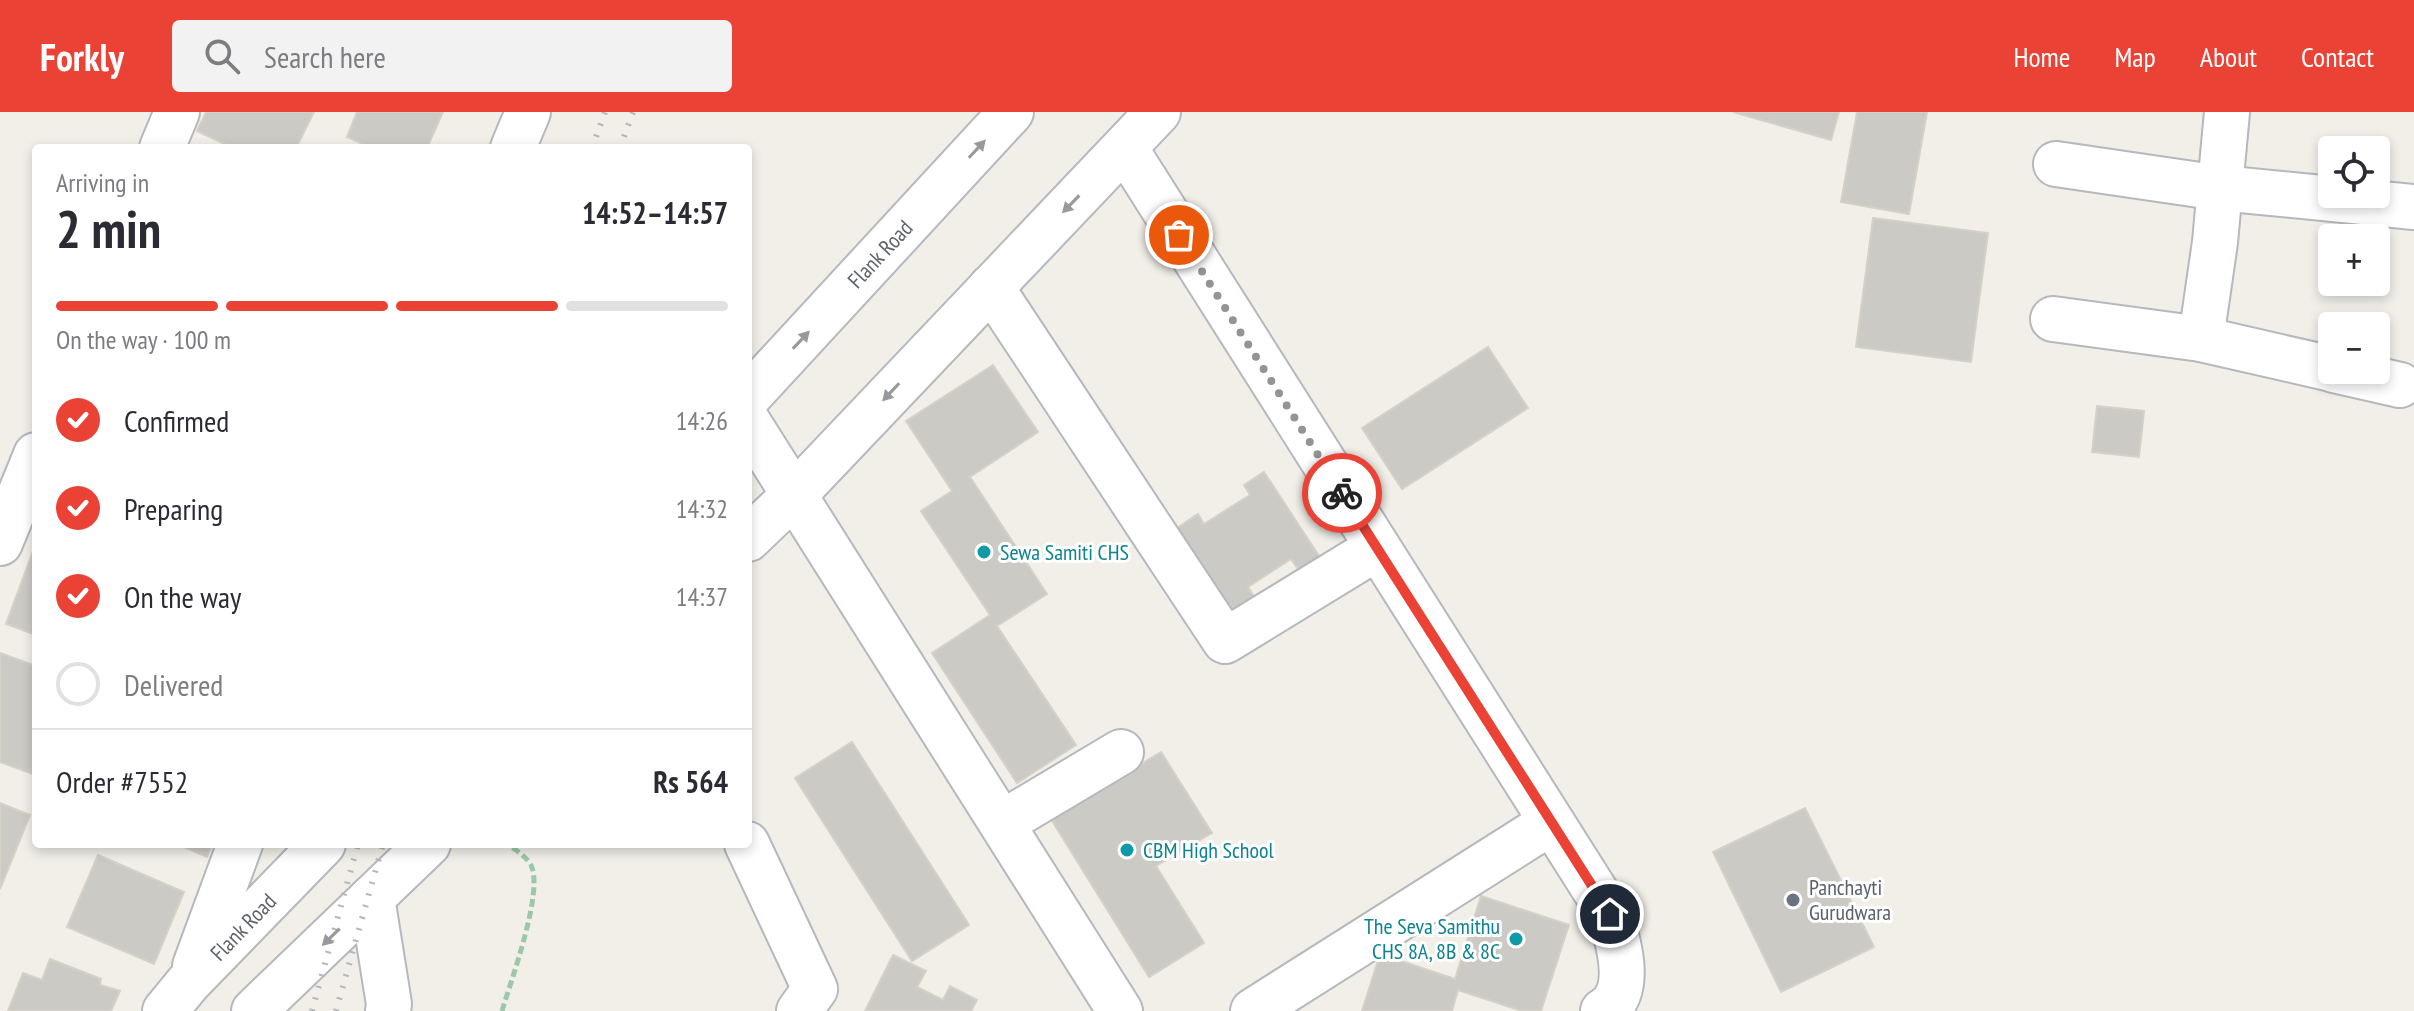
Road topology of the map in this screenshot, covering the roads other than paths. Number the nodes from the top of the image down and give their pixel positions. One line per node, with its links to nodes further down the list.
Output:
1 (177, 112): 6 (street)
2 (528, 112): 7 (street)
3 (1011, 112): 18 (street, Flank Road, one-way to 3)
4 (1158, 112): 8 (street)
5 (2227, 112): 10 (street)
6 (164, 144)
7 (515, 144)
8 (1125, 148): 12 (street, one-way to 12); 24 (street)
9 (2056, 164): 10 (street)
10 (2220, 188): 11 (street); 14 (street)
11 (2414, 207)
12 (991, 287): 21 (street, one-way to 21); 24 (street)
13 (2053, 319): 14 (street)
14 (2201, 339): 15 (street)
15 (2318, 366)
16 (2390, 383): 17 (street)
17 (2400, 385)
18 (752, 393)
19 (752, 428): 21 (street)
20 (32, 465): 23 (street)
21 (794, 495): 22 (street); 26 (street)
22 (752, 535)
23 (0, 543)
24 (1377, 548): 27 (street)
25 (1121, 752): 26 (street)
26 (1002, 823): 34 (street)
27 (1550, 823): 38 (street); 39 (street)
28 (238, 848): 33 (street)
29 (319, 848): 33 (street, Flank Road)
30 (424, 848): 32 (street)
31 (749, 848): 37 (street)
32 (372, 898): 35 (street, one-way to 35); 36 (street)
33 (177, 997)
34 (1102, 1006)
35 (254, 1011)
36 (388, 1011)
37 (799, 1011)
38 (1253, 1011)
39 (1603, 1011)

